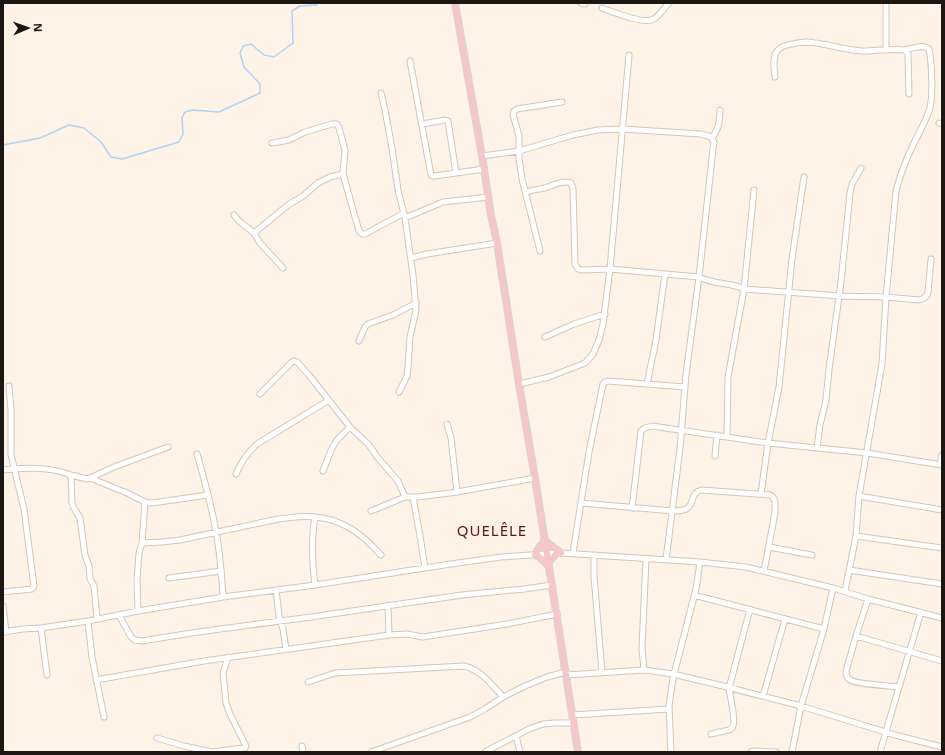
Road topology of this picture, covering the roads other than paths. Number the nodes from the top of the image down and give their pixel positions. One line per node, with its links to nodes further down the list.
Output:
1 (456, 3): 19 (main road)
2 (669, 3): 4 (street)
3 (886, 3): 5 (street)
4 (602, 8)
5 (886, 50): 6 (street); 9 (street)
6 (905, 50): 11 (street); 42 (street)
7 (629, 55): 15 (street)
8 (410, 61): 14 (street)
9 (774, 76)
10 (381, 93): 29 (street)
11 (909, 94)
12 (562, 102): 18 (street)
13 (720, 110): 16 (street)
14 (422, 124): 22 (street); 22 (street)
15 (622, 129): 16 (street); 18 (street); 36 (street)
16 (712, 138): 38 (street)
17 (272, 143): 23 (street)
18 (519, 151): 19 (street); 26 (street)
19 (482, 156): 21 (main road)
20 (861, 168): 41 (street)
21 (484, 169): 22 (street); 27 (main road)
22 (456, 173)
23 (343, 174): 29 (street); 30 (street)
24 (804, 177): 40 (street)
25 (754, 190): 39 (street)
26 (526, 192): 32 (street); 36 (street)
27 (488, 197): 29 (street); 31 (main road)
28 (234, 215): 30 (street)
29 (404, 215): 33 (street)
30 (254, 233): 35 (street)
31 (497, 243): 33 (street); 47 (main road)
32 (540, 251)
33 (411, 258): 43 (street)
34 (931, 259): 42 (street)
35 (283, 268)
36 (610, 269): 37 (street); 44 (street)
37 (665, 274): 38 (street); 48 (street)
38 (699, 277): 39 (street); 50 (street)
39 (744, 289): 40 (street); 58 (street)
40 (789, 293): 41 (street); 59 (street)
41 (840, 296): 42 (street); 61 (street)
42 (886, 297): 62 (street)
43 (416, 303): 46 (street); 51 (street)
44 (604, 314): 45 (street); 47 (street)
45 (545, 337)
46 (359, 341)
47 (519, 384): 73 (main road)
48 (647, 384): 50 (street); 81 (street)
49 (9, 386): 67 (street)
50 (685, 387): 56 (street)
51 (399, 392)
52 (260, 394): 53 (street)
53 (329, 400): 55 (street); 70 (street)
54 (447, 424): 74 (street)
55 (350, 427): 69 (street); 78 (street)
56 (681, 431): 57 (street); 82 (street); 85 (street)
57 (717, 436): 58 (street); 65 (street)
58 (726, 437): 59 (street)
59 (768, 443): 61 (street); 75 (street)
60 (168, 446): 72 (street)
61 (816, 448): 62 (street)
62 (867, 453): 66 (street); 77 (street)
63 (197, 454): 76 (street)
64 (942, 455): 66 (street)
65 (714, 456)
66 (941, 464)
67 (14, 468): 68 (street); 71 (street); 115 (street)
68 (3, 470)
69 (323, 471)
70 (236, 474)
71 (71, 475): 72 (street); 127 (street)
72 (90, 478): 80 (street)
73 (535, 478): 74 (street); 89 (main road)
74 (457, 492): 79 (street)
75 (761, 494): 85 (street); 91 (street)
76 (208, 495): 80 (street); 87 (street)
77 (860, 496): 83 (street); 88 (street)
78 (405, 497): 79 (street); 84 (street)
79 (413, 497): 104 (street)
80 (145, 502): 90 (street)
81 (581, 504): 82 (street); 94 (street)
82 (632, 508): 85 (street)
83 (942, 510)
84 (370, 511)
85 (673, 511): 101 (street)
86 (315, 516): 87 (street); 96 (street); 110 (street)
87 (216, 532): 90 (street); 106 (street)
88 (856, 536): 92 (street); 105 (street)
89 (545, 541): 93 (main road); 95 (main road); 97 (main road)
90 (142, 543): 122 (street)
91 (769, 547): 99 (street); 107 (street)
92 (942, 548)
93 (559, 553): 94 (street); 95 (street); 103 (main road)
94 (573, 553): 98 (street)
95 (547, 554): 97 (street); 103 (main road)
96 (381, 555)
97 (536, 555): 103 (main road); 104 (street)
98 (594, 555): 100 (street); 141 (street)
99 (812, 555)
100 (646, 559): 101 (street); 140 (street)
101 (666, 560): 102 (street)
102 (700, 562): 107 (street); 116 (street)
103 (549, 564): 111 (main road)
104 (425, 568): 110 (street)
105 (849, 570): 109 (street); 114 (street)
106 (221, 571): 108 (street); 117 (street)
107 (764, 571): 112 (street)
108 (169, 578)
109 (942, 584)
110 (315, 585): 113 (street)
111 (552, 585): 119 (street); 124 (main road)
112 (833, 588): 114 (street); 132 (street)
113 (276, 590): 117 (street); 130 (street)
114 (844, 591): 118 (street)
115 (3, 592)
116 (694, 595): 121 (street); 143 (street)
117 (223, 597): 122 (street)
118 (868, 599): 123 (street); 135 (street)
119 (388, 605): 130 (street); 134 (street)
120 (3, 606): 133 (street)
121 (750, 609): 128 (street); 148 (street)
122 (138, 611): 125 (street)
123 (921, 612): 126 (street); 137 (street)
124 (557, 614): 134 (street); 142 (main road)
125 (119, 615): 127 (street); 130 (street)
126 (942, 618)
127 (97, 619): 129 (street)
128 (785, 619): 132 (street); 149 (street)
129 (88, 621): 131 (street); 145 (street)
130 (281, 621): 136 (street)
131 (42, 628): 133 (street); 144 (street)
132 (824, 629): 151 (street)
133 (5, 632)
134 (389, 635): 136 (street)
135 (856, 636): 137 (street); 147 (street)
136 (286, 649): 138 (street)
137 (909, 652): 139 (street); 147 (street)
138 (228, 657): 145 (street); 159 (street)
139 (942, 661)
140 (644, 670): 141 (street); 143 (street)
141 (602, 673): 142 (street)
142 (566, 674): 150 (street); 153 (main road)
143 (674, 674): 148 (street); 152 (street)
144 (47, 675)
145 (96, 680): 154 (street)
146 (308, 682): 150 (street)
147 (899, 687): 156 (street)
148 (729, 688): 149 (street); 157 (street)
149 (763, 696): 151 (street)
150 (503, 697): 163 (street)
151 (801, 706): 156 (street); 170 (street)
152 (669, 709): 153 (street); 167 (street)
153 (572, 715): 155 (main road)
154 (104, 718)
155 (574, 724): 158 (street); 166 (main road)
156 (886, 732): 161 (street); 171 (street)
157 (711, 734)
158 (516, 736): 164 (street); 165 (street)
159 (157, 738)
160 (302, 746): 162 (street)
161 (942, 747)
162 (303, 752)
163 (371, 752)
164 (485, 752)
165 (520, 752)
166 (578, 752)
167 (671, 752)
168 (751, 752): 169 (street)
169 (776, 752)
170 (792, 752)
171 (880, 752)

